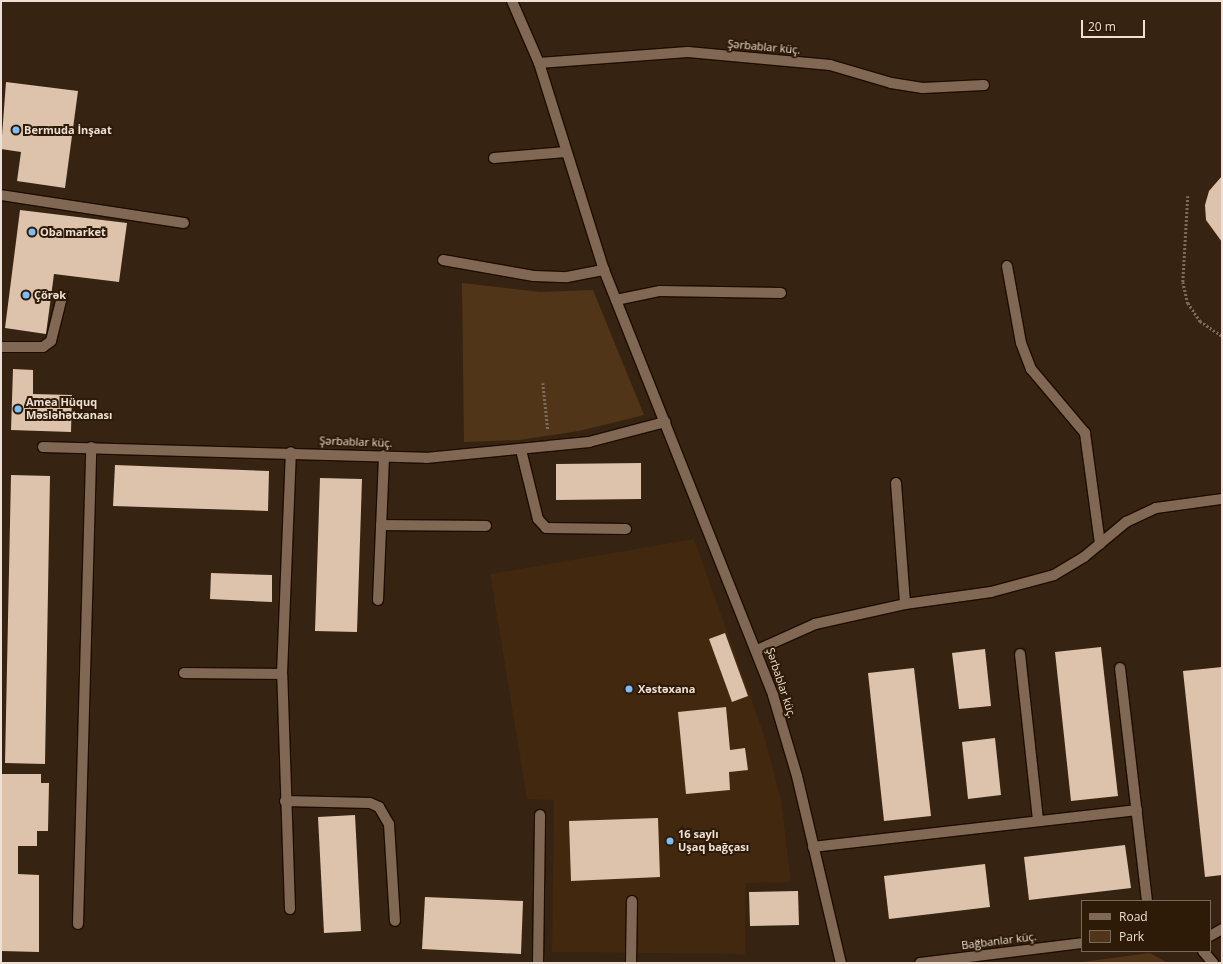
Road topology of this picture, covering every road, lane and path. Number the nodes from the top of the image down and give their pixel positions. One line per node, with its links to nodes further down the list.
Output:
1 (512, 1): 2 (street, Şərbablar küç.)
2 (539, 63): 3 (street, Şərbablar küç.); 4 (street, Şərbablar küç.)
3 (984, 85)
4 (566, 152): 5 (street); 11 (street, Şərbablar küç.)
5 (494, 158)
6 (1, 195): 8 (street)
7 (1188, 196): 15 (path)
8 (184, 222)
9 (442, 260): 11 (street)
10 (1007, 266): 30 (street)
11 (604, 270): 14 (street, Şərbablar küç.)
12 (781, 293): 14 (street)
13 (62, 297): 16 (street)
14 (616, 300): 18 (street, Şərbablar küç.)
15 (1222, 336)
16 (1, 348)
17 (544, 383): 21 (path)
18 (665, 422): 21 (street, Şərbablar küç.); 33 (street, Şərbablar küç.)
19 (43, 447): 20 (street, Şərbablar küç.)
20 (91, 447): 23 (street, Şərbablar küç.); 47 (street)
21 (550, 447): 22 (street, Şərbablar küç.)
22 (521, 450): 24 (street, Şərbablar küç.); 29 (street)
23 (291, 452): 24 (street, Şərbablar küç.); 37 (street)
24 (384, 455): 27 (street)
25 (896, 483): 32 (street)
26 (1222, 499): 30 (street)
27 (381, 525): 28 (street); 31 (street)
28 (486, 526)
29 (626, 529)
30 (1100, 544): 32 (street)
31 (378, 600)
32 (904, 604): 33 (street)
33 (757, 650): 42 (street, Şərbablar küç.)
34 (1020, 654): 41 (street)
35 (1120, 668): 39 (street)
36 (184, 673): 37 (street)
37 (282, 674): 38 (street)
38 (285, 801): 45 (street); 46 (street)
39 (1137, 810): 41 (street); 43 (street)
40 (540, 816): 52 (street)
41 (1038, 821): 42 (street)
42 (813, 847): 54 (street, Şərbablar küç.)
43 (1147, 900)
44 (632, 902): 53 (street)
45 (290, 909)
46 (395, 920)
47 (78, 924)
48 (1222, 929): 49 (street)
49 (1211, 935)
50 (1081, 943): 55 (street, Bağbanlar küç.)
51 (1204, 952): 56 (street)
52 (538, 963)
53 (631, 963)
54 (841, 963)
55 (920, 963)
56 (1213, 963)

